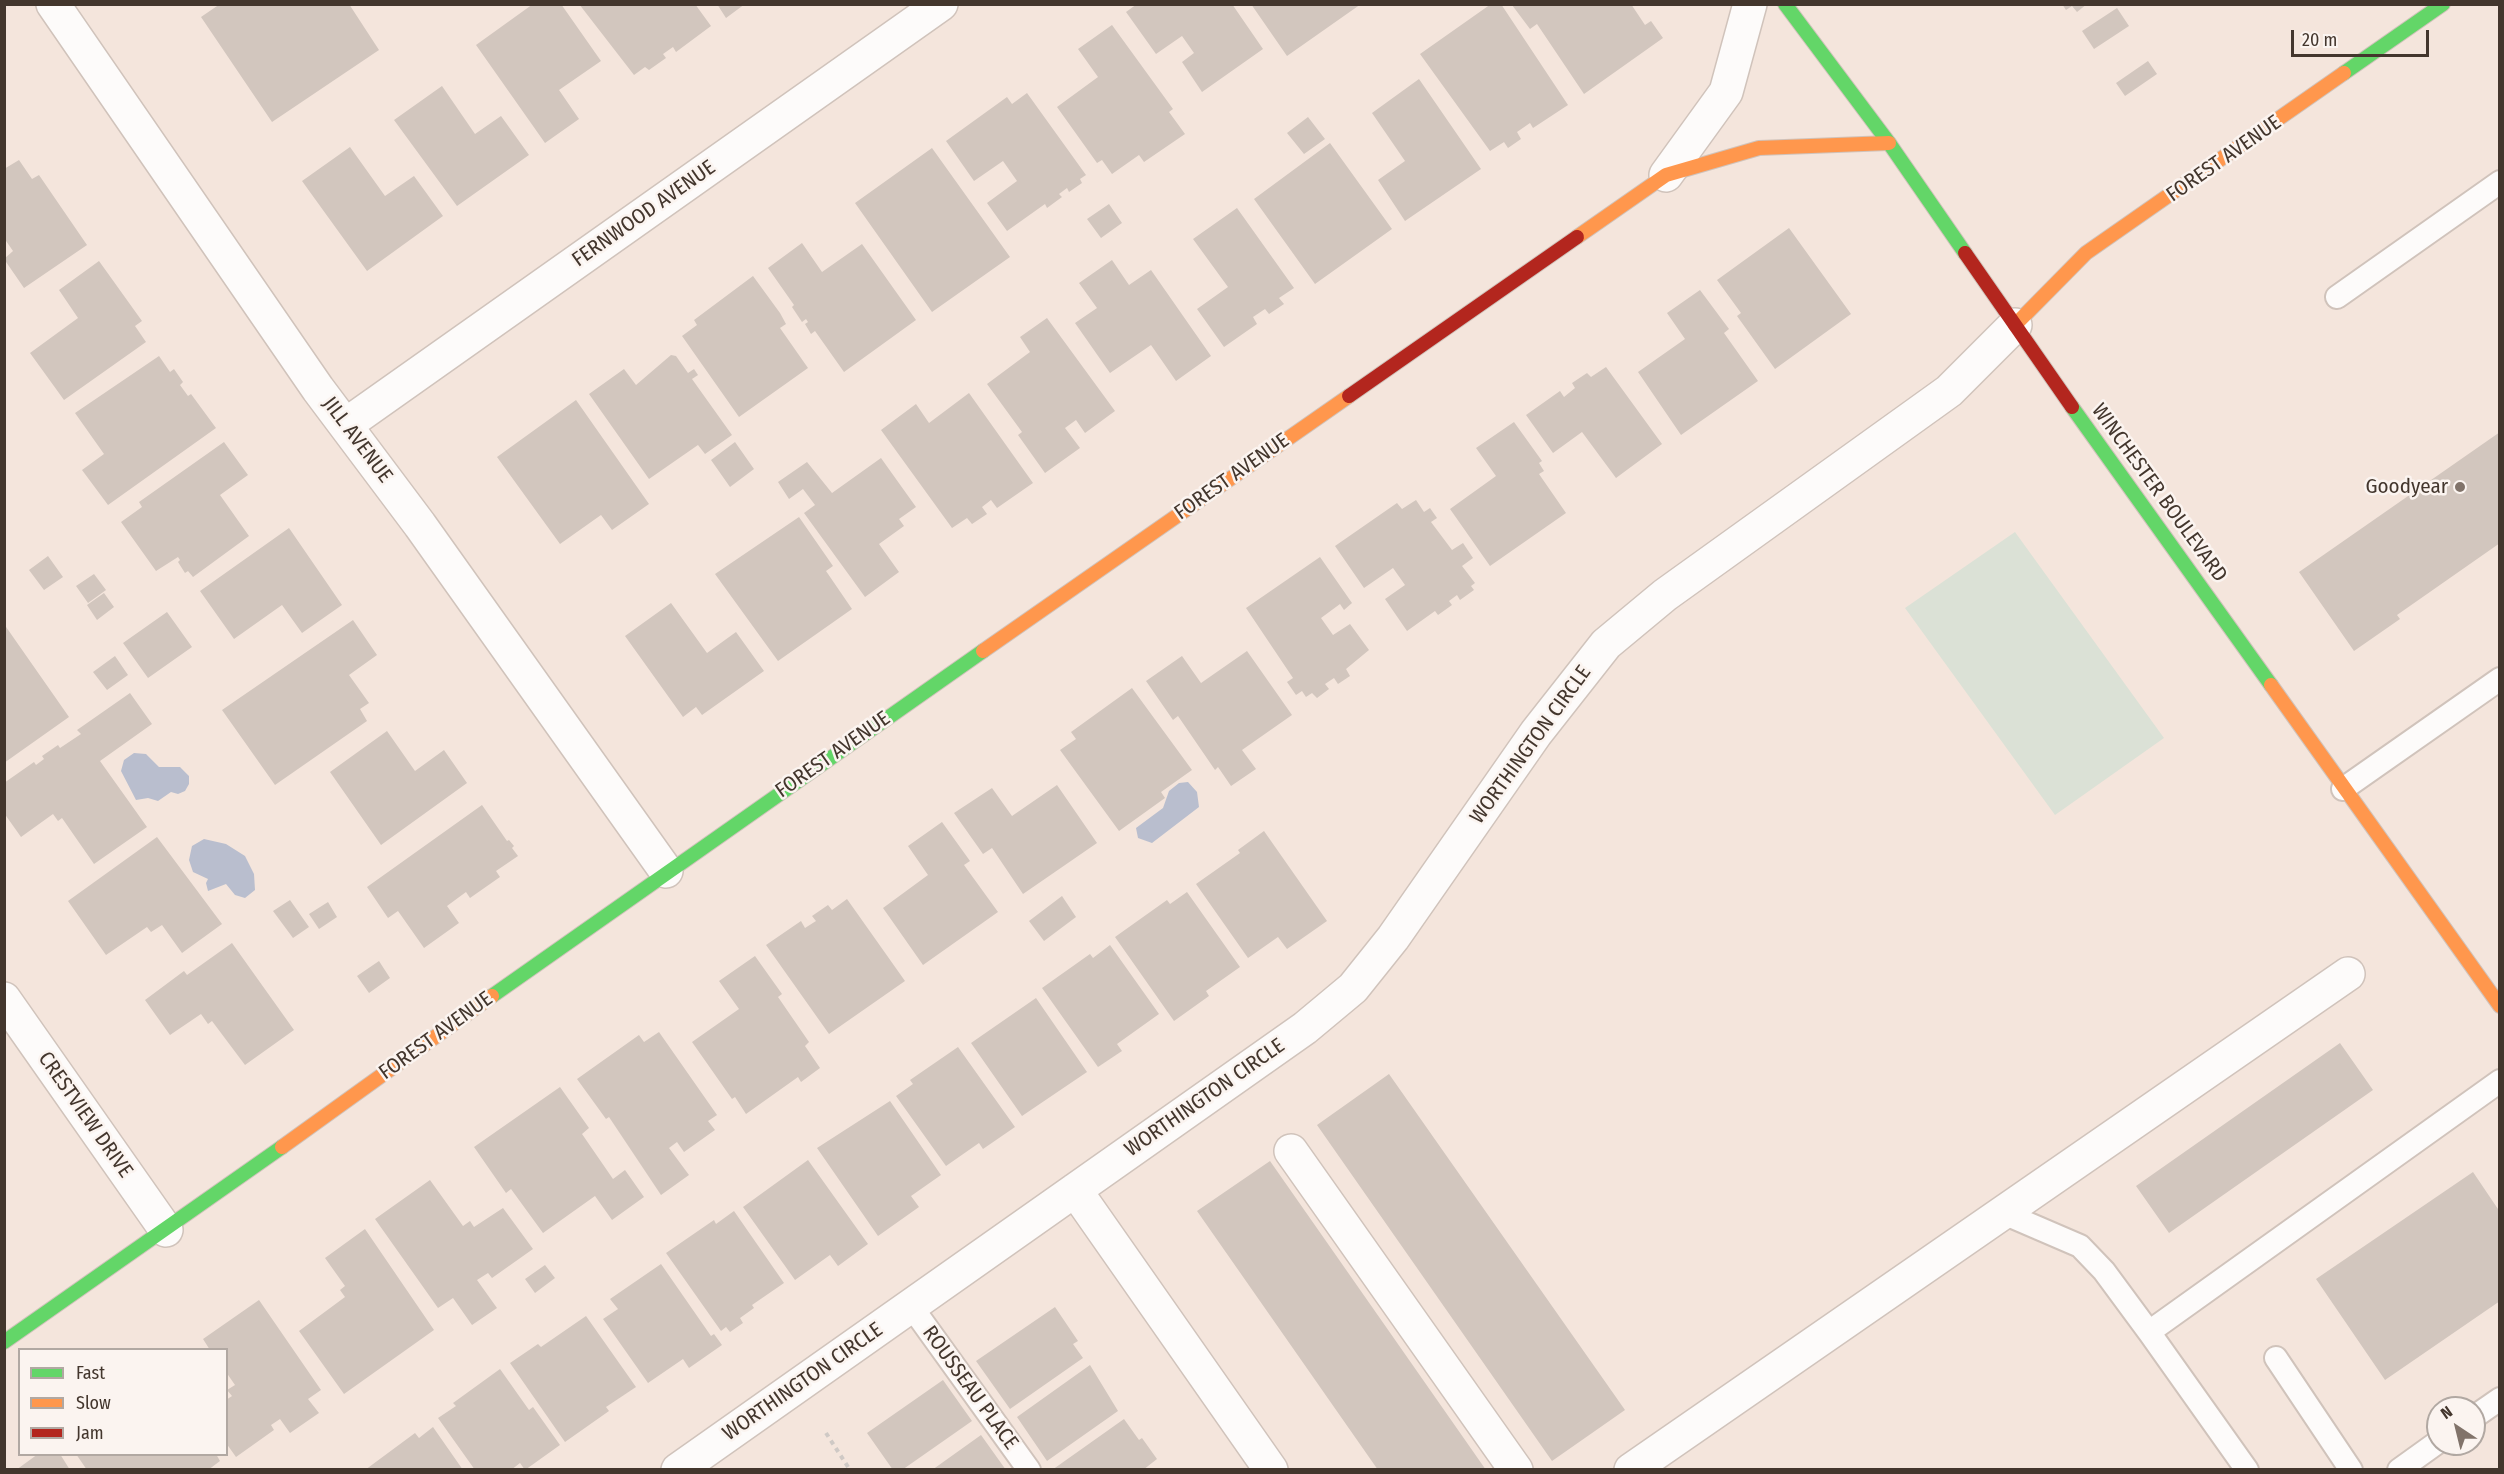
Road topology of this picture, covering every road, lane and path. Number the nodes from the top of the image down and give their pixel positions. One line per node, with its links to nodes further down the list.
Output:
1 (53, 4): 11 (street, JILL AVENUE)
2 (941, 4): 11 (street, FERNWOOD AVENUE)
3 (1750, 4): 7 (street, FOREST AVENUE)
4 (1785, 4): 6 (street, WINCHESTER BOULEVARD)
5 (2443, 4): 10 (street, FOREST AVENUE)
6 (1889, 143): 7 (street, FOREST AVENUE); 10 (street, WINCHESTER BOULEVARD)
7 (1666, 175): 14 (street, FOREST AVENUE)
8 (2499, 182): 9 (lane)
9 (2337, 297)
10 (2015, 325): 13 (street, WINCHESTER BOULEVARD); 20 (street, WORTHINGTON CIRCLE)
11 (347, 424): 14 (street, JILL AVENUE)
12 (2499, 679): 13 (lane)
13 (2343, 789): 17 (street, WINCHESTER BOULEVARD)
14 (666, 871): 22 (street, FOREST AVENUE)
15 (2348, 974): 21 (street)
16 (4, 999): 22 (street, CRESTVIEW DRIVE)
17 (2499, 1006)
18 (2499, 1081): 24 (lane)
19 (1291, 1151): 35 (street)
20 (1075, 1190): 23 (street, WORTHINGTON CIRCLE); 34 (street)
21 (2001, 1212): 24 (lane); 36 (street)
22 (166, 1230): 25 (street, FOREST AVENUE)
23 (911, 1306): 31 (street, WORTHINGTON CIRCLE); 33 (lane, ROUSSEAU PLACE)
24 (2149, 1332): 37 (lane)
25 (4, 1342)
26 (2276, 1358): 38 (lane)
27 (2499, 1399): 28 (lane)
28 (2486, 1408)
29 (826, 1433): 32 (path)
30 (2426, 1451): 39 (lane)
31 (678, 1470)
32 (850, 1470)
33 (1029, 1470)
34 (1271, 1470)
35 (1516, 1470)
36 (1631, 1470)
37 (2247, 1470)
38 (2351, 1470)
39 (2399, 1470)

